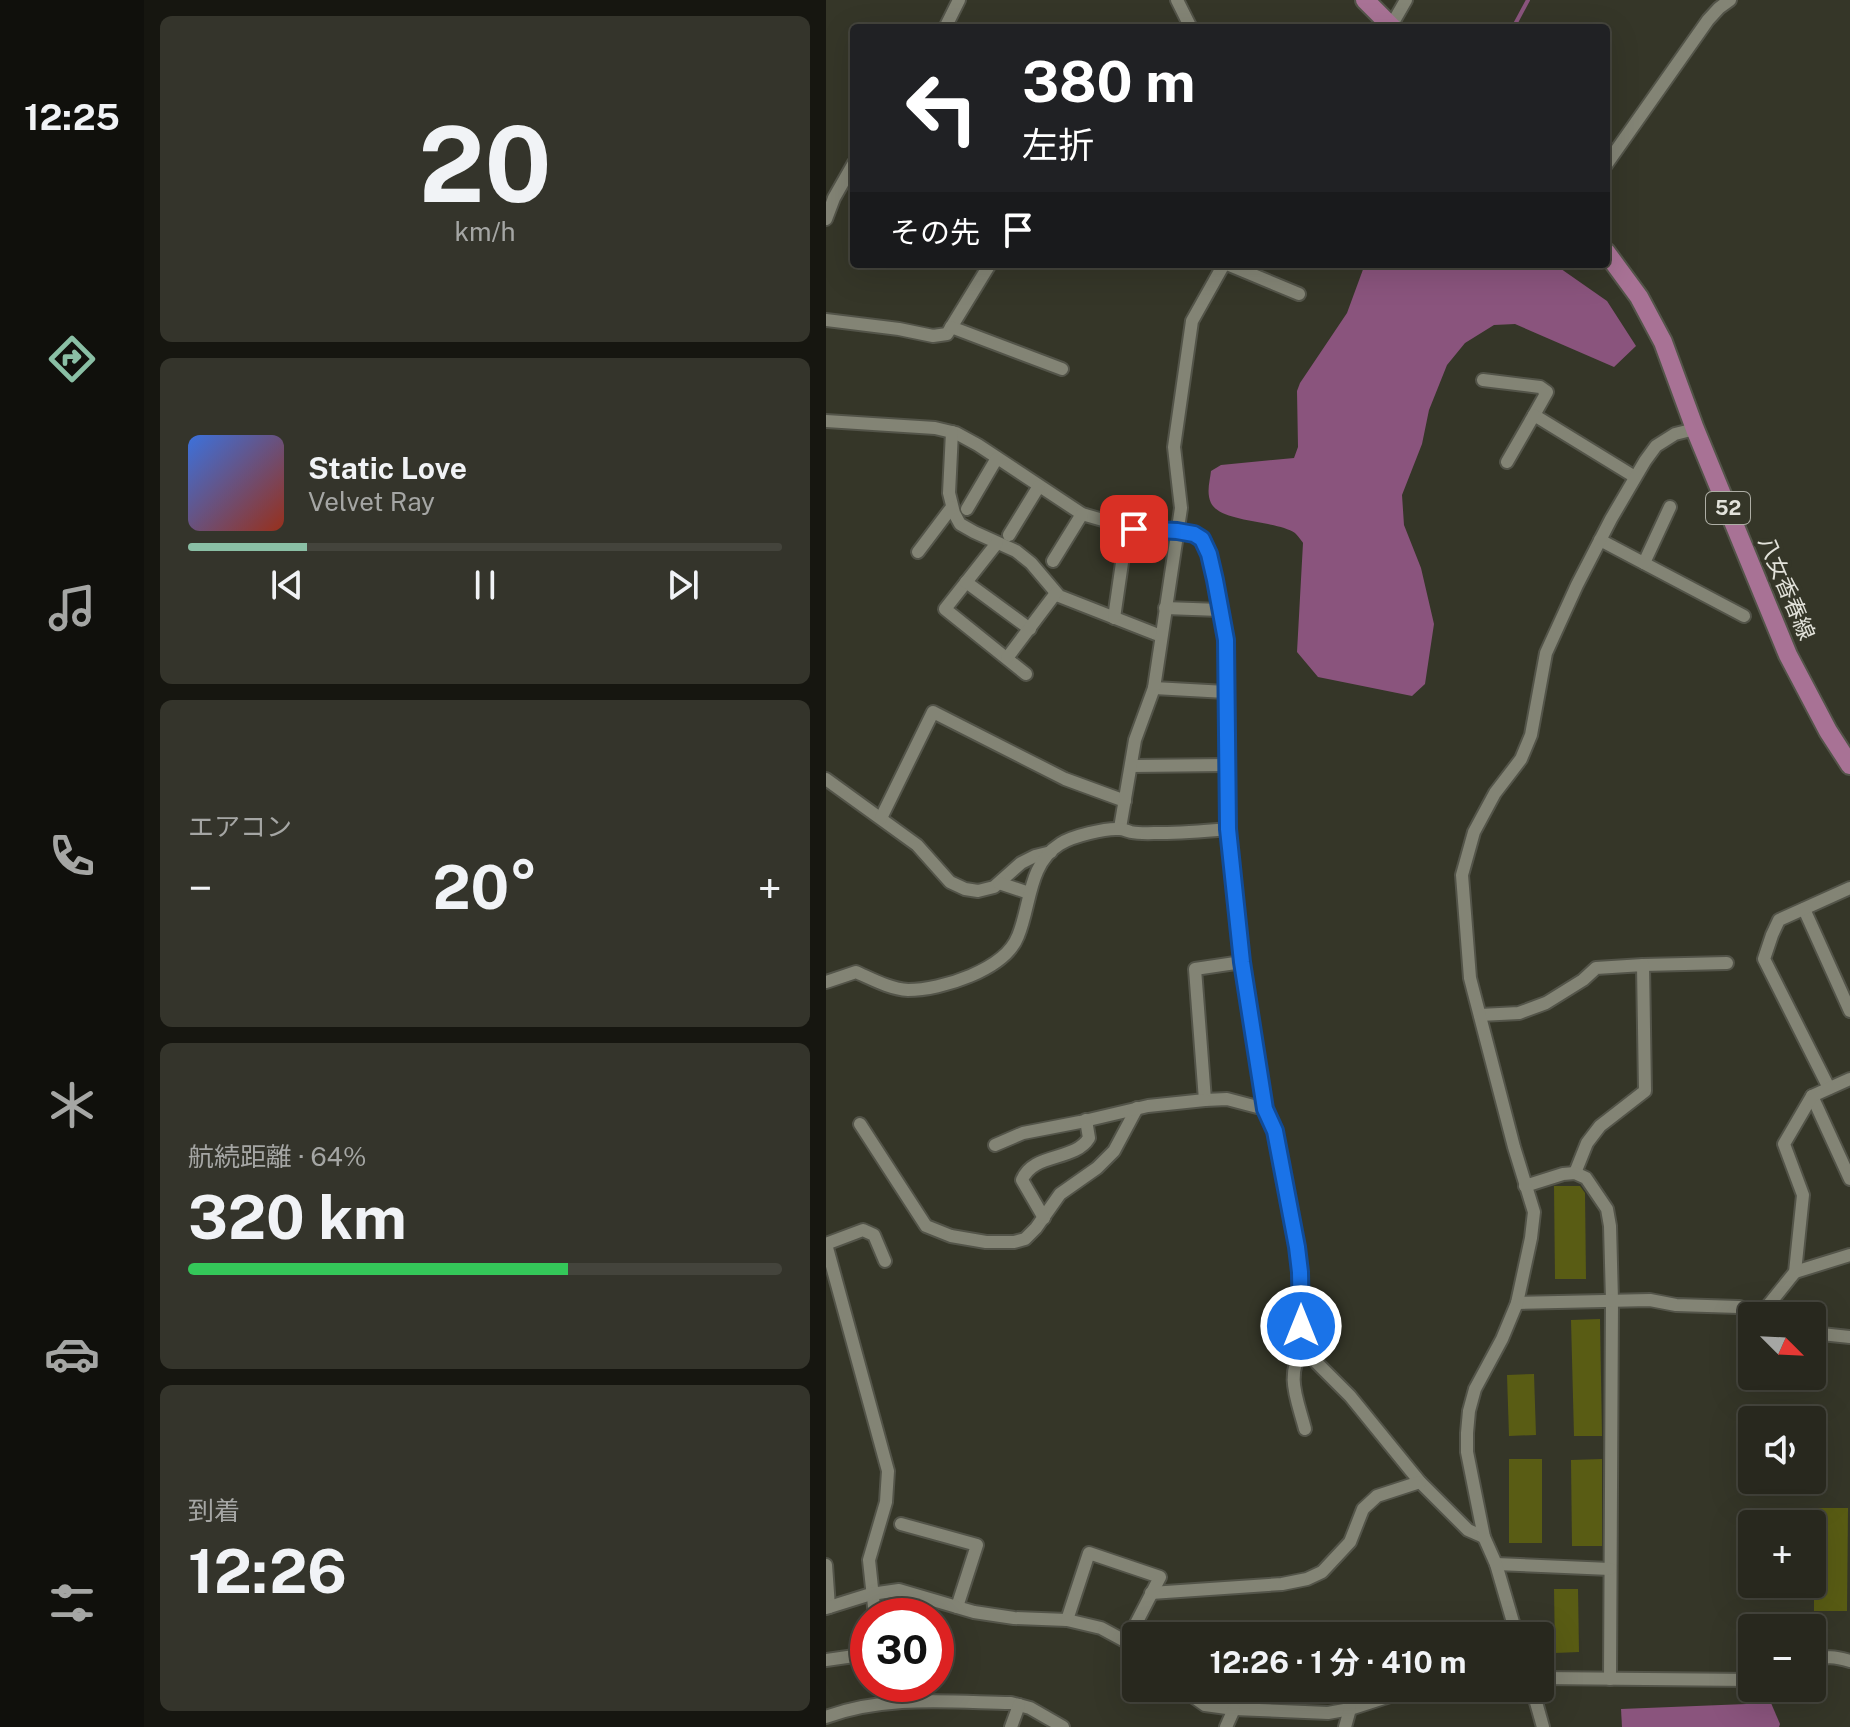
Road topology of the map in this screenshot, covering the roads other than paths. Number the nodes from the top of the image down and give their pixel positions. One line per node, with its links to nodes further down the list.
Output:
1 (959, 0): 6 (street)
2 (1177, 0): 7 (street)
3 (1365, 0): 8 (main road)
4 (1406, 0): 9 (street)
5 (1730, 0): 10 (street)
6 (947, 24)
7 (1189, 24)
8 (1383, 24)
9 (1385, 24)
10 (1610, 159)
11 (850, 167): 12 (street)
12 (826, 219)
13 (1610, 257): 24 (main road, 八女香春線 / 52)
14 (988, 268): 19 (street)
15 (1223, 268): 35 (street)
16 (1235, 268): 17 (street)
17 (1299, 294)
18 (826, 320): 19 (street)
19 (951, 327): 20 (street)
20 (1062, 369)
21 (1483, 380): 22 (street)
22 (1534, 415): 27 (street); 28 (street)
23 (826, 421): 25 (street)
24 (1695, 429): 28 (street); 55 (main road, 八女香春線 / 52)
25 (952, 432): 26 (street); 30 (street)
26 (997, 458): 29 (street); 32 (street)
27 (1507, 462)
28 (1635, 477): 37 (street)
29 (1039, 486): 33 (street); 36 (street)
30 (952, 507): 38 (street); 39 (street)
31 (1670, 507): 41 (street)
32 (967, 509)
33 (1082, 514): 34 (street); 40 (street)
34 (1127, 528): 35 (street); 47 (street)
35 (1177, 531): 44 (street); 45 (street)
36 (1009, 535)
37 (1600, 540): 41 (street); 72 (street)
38 (997, 543): 42 (street); 43 (street)
39 (918, 552)
40 (1053, 561)
41 (1644, 563): 46 (street)
42 (966, 582): 48 (street); 50 (street)
43 (1056, 593): 47 (street); 48 (street)
44 (1165, 608): 45 (street); 49 (street)
45 (1220, 610): 53 (street)
46 (1744, 616)
47 (1114, 618): 49 (street)
48 (1030, 629): 50 (street)
49 (1161, 636): 52 (street)
50 (1007, 658): 51 (street)
51 (1026, 674)
52 (1154, 688): 53 (street); 56 (street)
53 (1226, 692): 54 (street)
54 (1227, 765): 56 (street); 61 (street)
55 (1850, 765)
56 (1131, 766): 58 (street)
57 (826, 779): 59 (street)
58 (1125, 801): 59 (street); 60 (street)
59 (881, 818): 63 (street)
60 (1120, 828): 61 (street); 62 (street)
61 (1228, 829): 67 (street)
62 (1051, 852): 63 (street); 65 (street)
63 (999, 883): 65 (street)
64 (1850, 888): 66 (street)
65 (1029, 893): 70 (street)
66 (1804, 909): 71 (street); 74 (street)
67 (1242, 962): 76 (street); 78 (street)
68 (1727, 963): 69 (street)
69 (1643, 965): 72 (street); 82 (street)
70 (826, 982)
71 (1850, 1011)
72 (1480, 1015): 84 (street)
73 (1850, 1079): 74 (street)
74 (1829, 1088): 75 (street)
75 (1812, 1096): 83 (street); 89 (street)
76 (1205, 1100): 77 (street); 78 (street)
77 (1137, 1108): 79 (street); 85 (street)
78 (1265, 1109): 96 (street)
79 (1086, 1120): 81 (street); 85 (street)
80 (860, 1124): 85 (street)
81 (995, 1145)
82 (1575, 1173): 84 (street); 90 (street)
83 (1850, 1179)
84 (1525, 1186): 92 (street)
85 (1044, 1218)
86 (826, 1244): 88 (street); 105 (street)
87 (1850, 1255): 89 (street)
88 (885, 1261)
89 (1795, 1272): 91 (street)
90 (1612, 1300): 92 (street); 93 (street); 103 (street)
91 (1775, 1302)
92 (1517, 1303): 100 (street)
93 (1738, 1307)
94 (1826, 1334): 95 (street)
95 (1850, 1337)
96 (1305, 1346): 97 (street); 98 (street)
97 (1305, 1429)
98 (1420, 1482): 100 (street); 104 (street)
99 (901, 1524): 107 (street)
100 (1484, 1537): 101 (street)
101 (1496, 1564): 103 (street); 111 (street)
102 (826, 1565): 108 (street)
103 (1610, 1569): 118 (street)
104 (1151, 1593): 109 (street); 110 (street)
105 (871, 1594): 106 (street); 107 (street); 108 (street)
106 (872, 1598)
107 (957, 1607): 109 (street)
108 (827, 1608)
109 (1067, 1620): 112 (street)
110 (1140, 1622)
111 (1513, 1622)
112 (1122, 1639)
113 (850, 1657): 115 (street)
114 (1826, 1657): 116 (street)
115 (826, 1660)
116 (1850, 1661)
117 (1554, 1678): 118 (street)
118 (1610, 1679): 119 (street)
119 (1738, 1680)
120 (889, 1702): 128 (street)
121 (954, 1702): 125 (street)
122 (1201, 1702): 126 (street)
123 (1372, 1702): 127 (street)
124 (1536, 1702): 133 (street)
125 (1019, 1705): 129 (street); 130 (street)
126 (1234, 1709): 127 (street); 131 (street)
127 (1350, 1709): 132 (street)
128 (826, 1717)
129 (1011, 1727)
130 (1063, 1727)
131 (1226, 1727)
132 (1345, 1727)
133 (1543, 1727)

